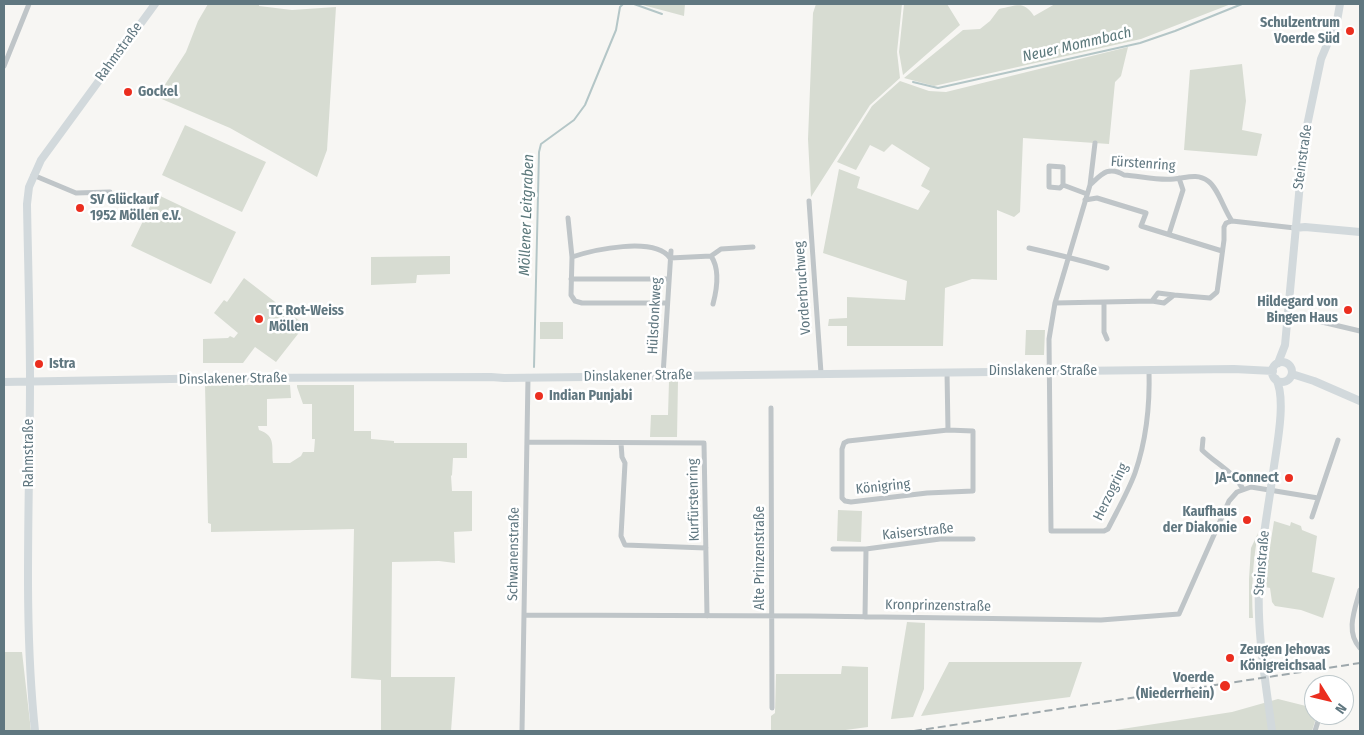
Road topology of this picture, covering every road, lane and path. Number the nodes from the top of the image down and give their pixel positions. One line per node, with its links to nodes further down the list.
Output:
1 (30, 4): 4 (street)
2 (155, 4): 6 (main road, Rahmstraße)
3 (1340, 4): 16 (main road, Steinstraße)
4 (4, 66)
5 (1095, 143): 9 (street, Fürstenring)
6 (33, 175): 10 (street); 52 (main road, Rahmstraße)
7 (1179, 178): 9 (street, Fürstenring); 15 (street, Fürstenring); 18 (street)
8 (1063, 185): 8 (street); 11 (street)
9 (1090, 185): 11 (street, Fürstenring)
10 (110, 192)
11 (1087, 194): 12 (street, Fürstenring)
12 (1085, 200): 18 (street); 26 (street, Fürstenring)
13 (809, 201): 46 (street, Vorderbruchweg)
14 (568, 218): 24 (street)
15 (1232, 221): 16 (street); 22 (street)
16 (1295, 228): 17 (main road); 36 (main road, Steinstraße)
17 (1360, 232)
18 (1169, 234): 22 (street)
19 (753, 247): 23 (street, Hülsdonkweg)
20 (1029, 248): 26 (street)
21 (671, 251): 25 (street, Hülsdonkweg)
22 (1222, 251): 30 (street)
23 (711, 256): 25 (street, Hülsdonkweg); 35 (street)
24 (572, 257): 25 (street); 28 (street)
25 (670, 258): 29 (street, Hülsdonkweg)
26 (1068, 258): 27 (street); 33 (street, Fürstenring)
27 (1107, 268)
28 (571, 279): 29 (street); 32 (street)
29 (668, 279): 32 (street, Hülsdonkweg)
30 (1174, 295): 31 (street); 31 (street)
31 (1152, 301): 34 (street)
32 (667, 303): 48 (street, Hülsdonkweg)
33 (1055, 303): 34 (street); 43 (street, Fürstenring)
34 (1104, 303): 38 (street)
35 (713, 304)
36 (1288, 314): 37 (street); 39 (main road, Steinstraße)
37 (1360, 331)
38 (1107, 340)
39 (1285, 345): 40 (main road, Steinstraße); 41 (main road, Steinstraße)
40 (1278, 363): 41 (main road); 44 (main road)
41 (1287, 364): 47 (main road)
42 (1150, 370): 43 (main road, Dinslakener Straße); 43 (street, Herzogring); 44 (main road, Dinslakener Straße)
43 (1049, 371): 45 (main road, Dinslakener Straße)
44 (1272, 371): 50 (main road)
45 (947, 372): 46 (main road, Dinslakener Straße); 57 (street)
46 (821, 373): 48 (main road, Dinslakener Straße)
47 (1292, 374): 53 (main road); 55 (main road)
48 (663, 375): 49 (main road, Dinslakener Straße)
49 (528, 378): 52 (main road, Dinslakener Straße); 60 (street, Schwanenstraße)
50 (1276, 379): 53 (main road); 54 (main road, Steinstraße)
51 (4, 382): 52 (main road, Dinslakener Straße)
52 (30, 382): 77 (main road, Rahmstraße)
53 (1286, 382): 54 (main road, Steinstraße)
54 (1281, 394): 63 (main road, Steinstraße)
55 (1360, 401)
56 (771, 408): 73 (street, Alte Prinzenstraße)
57 (948, 430): 57 (street, Königring)
58 (1203, 439): 62 (street)
59 (1338, 440): 64 (street)
60 (528, 442): 61 (street, Kurfürstenring); 71 (street, Schwanenstraße)
61 (621, 443): 67 (street, Kurfürstenring); 67 (street, Kurfürstenring)
62 (1243, 489): 63 (street); 74 (street, Kronprinzenstraße)
63 (1271, 490): 64 (street); 79 (main road, Steinstraße)
64 (1318, 498): 65 (street)
65 (1312, 517)
66 (973, 539): 69 (street, Kaiserstraße)
67 (706, 548): 72 (street, Kurfürstenring)
68 (833, 549): 69 (street, Kaiserstraße)
69 (866, 549): 74 (street, Kaiserstraße)
70 (1360, 590): 75 (street)
71 (525, 615): 72 (street, Kronprinzenstraße); 78 (street, Schwanenstraße)
72 (707, 616): 73 (street, Kronprinzenstraße)
73 (771, 616): 74 (street, Kronprinzenstraße); 76 (street, Alte Prinzenstraße)
74 (865, 616)
75 (1360, 648)
76 (772, 708)
77 (35, 731)
78 (522, 731)
79 (1272, 731)

